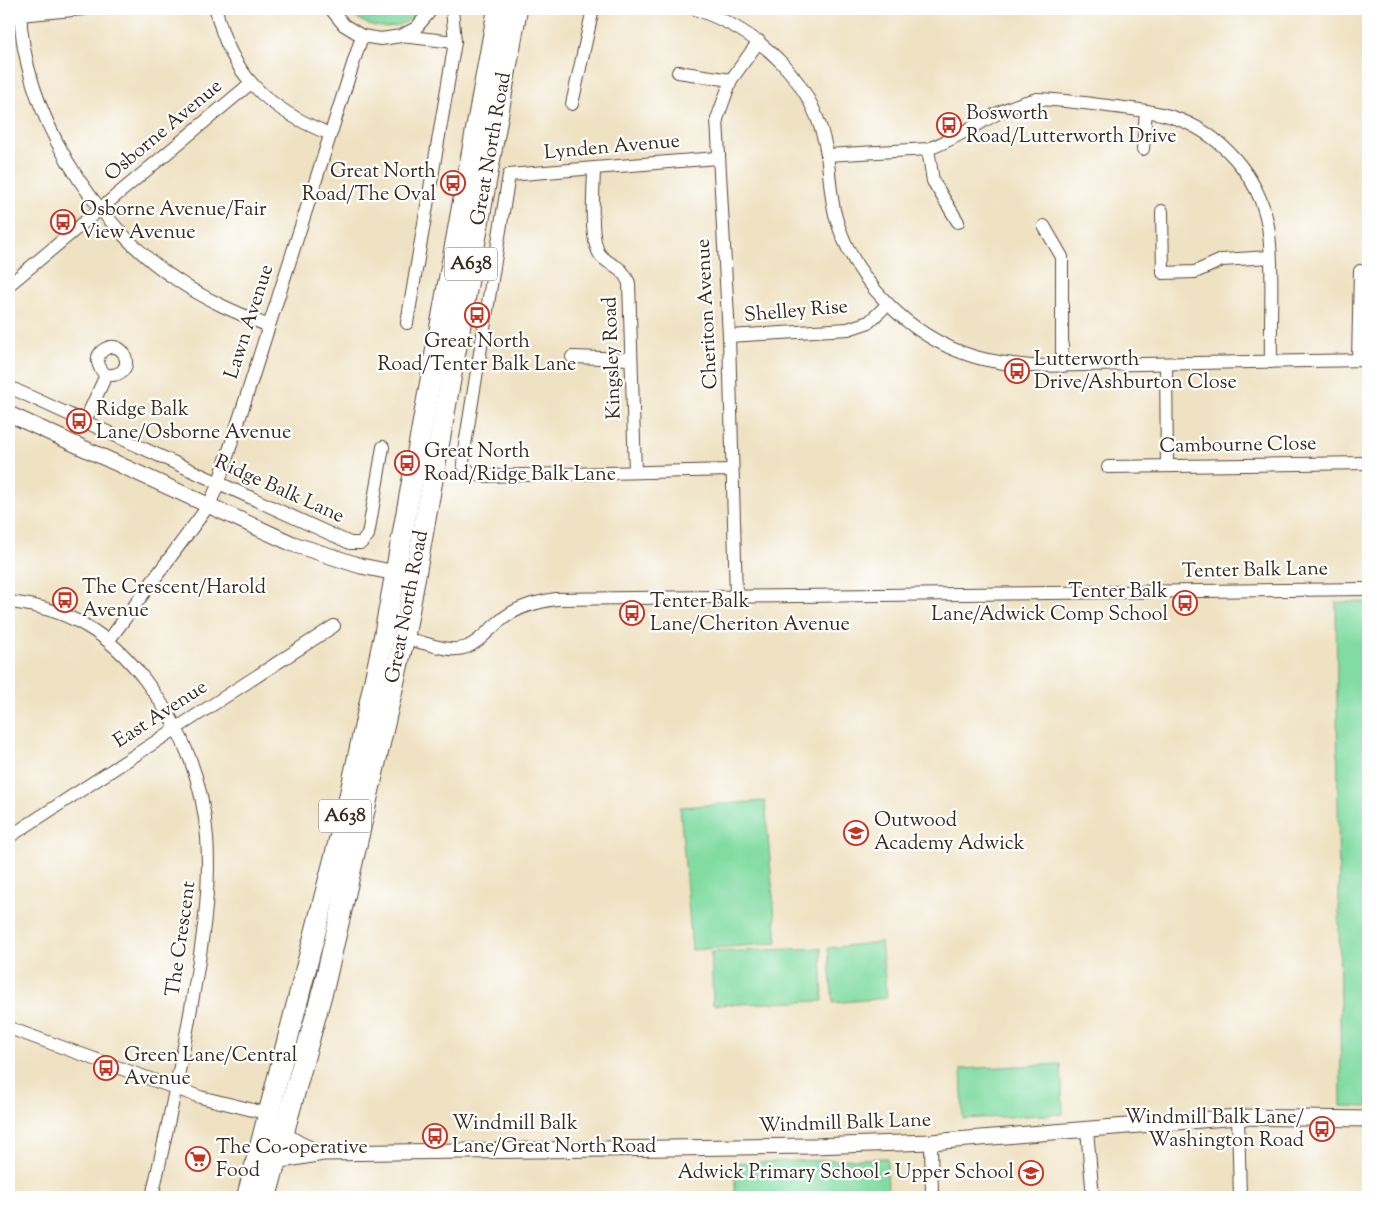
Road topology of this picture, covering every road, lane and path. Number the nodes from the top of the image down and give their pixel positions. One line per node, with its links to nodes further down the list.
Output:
1 (83, 9): 10 (street)
2 (216, 9): 17 (street)
3 (331, 9): 11 (street)
4 (432, 9): 12 (street)
5 (452, 9): 14 (street)
6 (498, 9): 55 (highway, Great North Road / A638)
7 (517, 9): 56 (highway, Great North Road / A638)
8 (593, 9): 18 (street)
9 (694, 9): 13 (street)
10 (16, 13): 26 (street)
11 (362, 36): 12 (street); 20 (street, Lawn Avenue)
12 (401, 36): 14 (street)
13 (759, 41): 16 (street, Cheriton Avenue); 23 (street)
14 (455, 42): 34 (street)
15 (678, 72): 16 (street)
16 (731, 80): 24 (street, Cheriton Avenue)
17 (251, 83): 20 (street); 26 (street, Osborne Avenue)
18 (572, 104)
19 (1146, 111): 21 (street); 22 (street); 30 (street)
20 (330, 134): 35 (street, Lawn Avenue)
21 (928, 149): 23 (street); 28 (street)
22 (1143, 149)
23 (827, 155): 33 (street)
24 (718, 158): 25 (street, Lynden Avenue); 36 (street, Cheriton Avenue)
25 (594, 168): 38 (street, Kingsley Road); 52 (street, Lynden Avenue)
26 (100, 209): 32 (street, Osborne Avenue); 35 (street)
27 (1162, 211): 30 (street)
28 (958, 222)
29 (1044, 226): 42 (street)
30 (1270, 257): 40 (street)
31 (1360, 271): 39 (street)
32 (11, 278)
33 (888, 304): 36 (street, Shelley Rise); 42 (street)
34 (407, 323)
35 (269, 326): 53 (street, Lawn Avenue)
36 (729, 336): 51 (street, Cheriton Avenue)
37 (572, 357): 38 (street)
38 (631, 359): 52 (street, Kingsley Road)
39 (1363, 360): 40 (street)
40 (1271, 362): 41 (street)
41 (1166, 364): 42 (street); 49 (street)
42 (1062, 366)
43 (106, 375): 46 (street)
44 (9, 387): 46 (street, Ridge Balk Lane)
45 (9, 414): 54 (street, Ridge Balk Lane)
46 (85, 420): 53 (street, Ridge Balk Lane)
47 (383, 447): 53 (street, Ridge Balk Lane)
48 (1368, 463): 49 (street, Cambourne Close)
49 (1168, 466): 50 (street, Cambourne Close)
50 (1108, 467)
51 (732, 470): 52 (street); 58 (street, Cheriton Avenue)
52 (635, 472)
53 (218, 485): 54 (street, Lawn Avenue)
54 (209, 505): 55 (street, Ridge Balk Lane); 63 (street, Lawn Avenue)
55 (395, 573): 56 (street, Ridge Balk Lane); 60 (highway, Great North Road / A638)
56 (415, 577): 62 (highway, Great North Road / A638)
57 (1368, 588): 58 (street, Tenter Balk Lane)
58 (736, 597): 62 (street, Tenter Balk Lane)
59 (9, 602): 63 (street, The Crescent)
60 (386, 620): 62 (street); 64 (highway, Great North Road / A638)
61 (334, 626): 65 (street, East Avenue)
62 (404, 639): 64 (street); 73 (highway, Great North Road / A638)
63 (109, 640): 65 (street, The Crescent)
64 (381, 649): 69 (highway, Great North Road / A638)
65 (176, 727): 66 (street, East Avenue); 68 (street, The Crescent)
66 (9, 836)
67 (9, 1028): 68 (street)
68 (177, 1089): 69 (street); 77 (street, The Crescent)
69 (269, 1114): 73 (street); 78 (highway, Great North Road / A638)
70 (1238, 1118): 71 (street, Windmill Balk Lane); 72 (street, Windmill Balk Lane); 82 (street)
71 (1368, 1119)
72 (1087, 1130): 74 (street, Windmill Balk Lane); 81 (street)
73 (284, 1135): 75 (street, Windmill Balk Lane); 76 (highway, Great North Road / A638)
74 (930, 1142): 75 (street, Windmill Balk Lane); 80 (street)
75 (323, 1153): 76 (street, Windmill Balk Lane)
76 (276, 1161): 79 (highway, Great North Road / A638)
77 (152, 1197)
78 (247, 1197)
79 (266, 1197)
80 (932, 1197)
81 (1093, 1197)
82 (1240, 1197)

